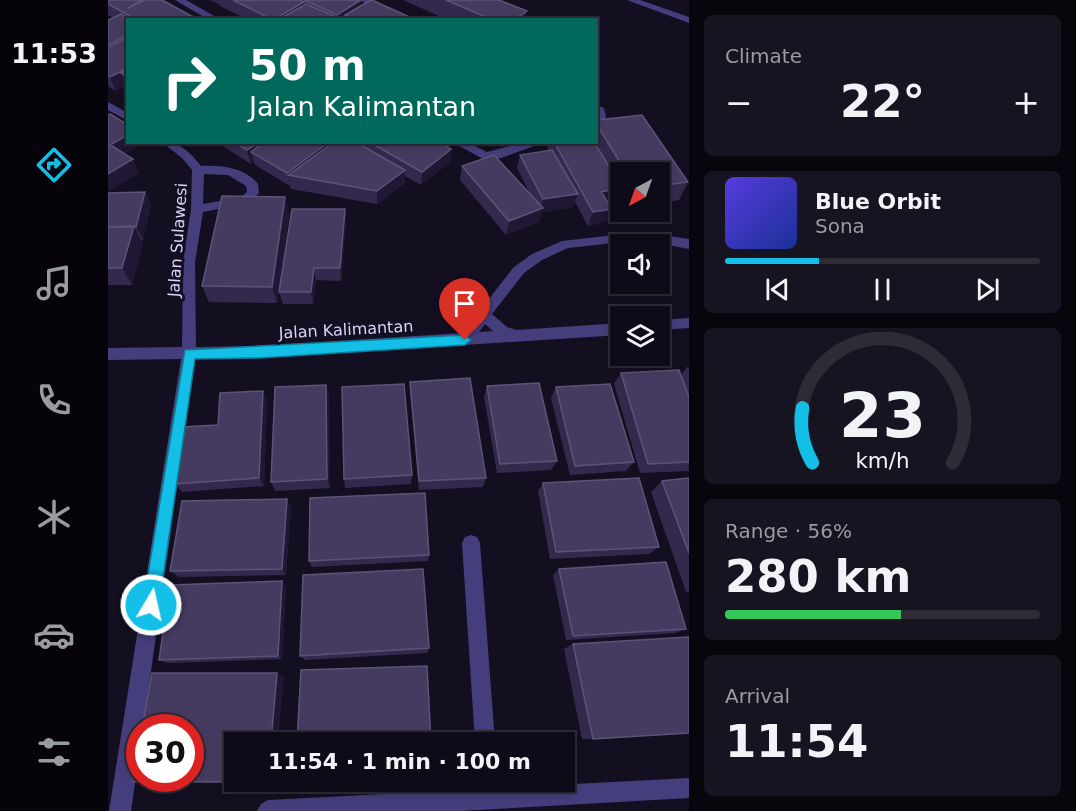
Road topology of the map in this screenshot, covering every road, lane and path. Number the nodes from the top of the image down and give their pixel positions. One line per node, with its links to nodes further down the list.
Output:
1 (179, 0): 6 (street)
2 (363, 0): 4 (street)
3 (631, 0): 8 (street)
4 (384, 9): 5 (street); 7 (street)
5 (375, 14)
6 (213, 18)
7 (403, 18)
8 (689, 20)
9 (108, 105): 11 (street)
10 (598, 109): 12 (street)
11 (126, 117)
12 (598, 122)
13 (169, 144): 16 (street, Jalan Sulawesi)
14 (461, 144): 15 (street)
15 (533, 144)
16 (198, 170): 17 (street, Jalan Sulawesi); 17 (street)
17 (197, 209): 26 (street, Jalan Sulawesi)
18 (689, 244): 19 (street)
19 (484, 315): 23 (street); 24 (street)
20 (689, 323): 21 (street)
21 (670, 324)
22 (610, 330): 23 (street, Jalan Kalimantan)
23 (520, 336): 24 (street, Jalan Kalimantan)
24 (465, 340): 26 (street, Jalan Kalimantan)
25 (108, 354): 26 (street, Jalan Kalimantan)
26 (189, 354): 32 (street, Jalan Sulawesi)
27 (471, 543): 28 (street)
28 (484, 732)
29 (689, 788): 30 (street)
30 (575, 789)
31 (468, 792): 33 (street)
32 (120, 811)
33 (268, 811)

